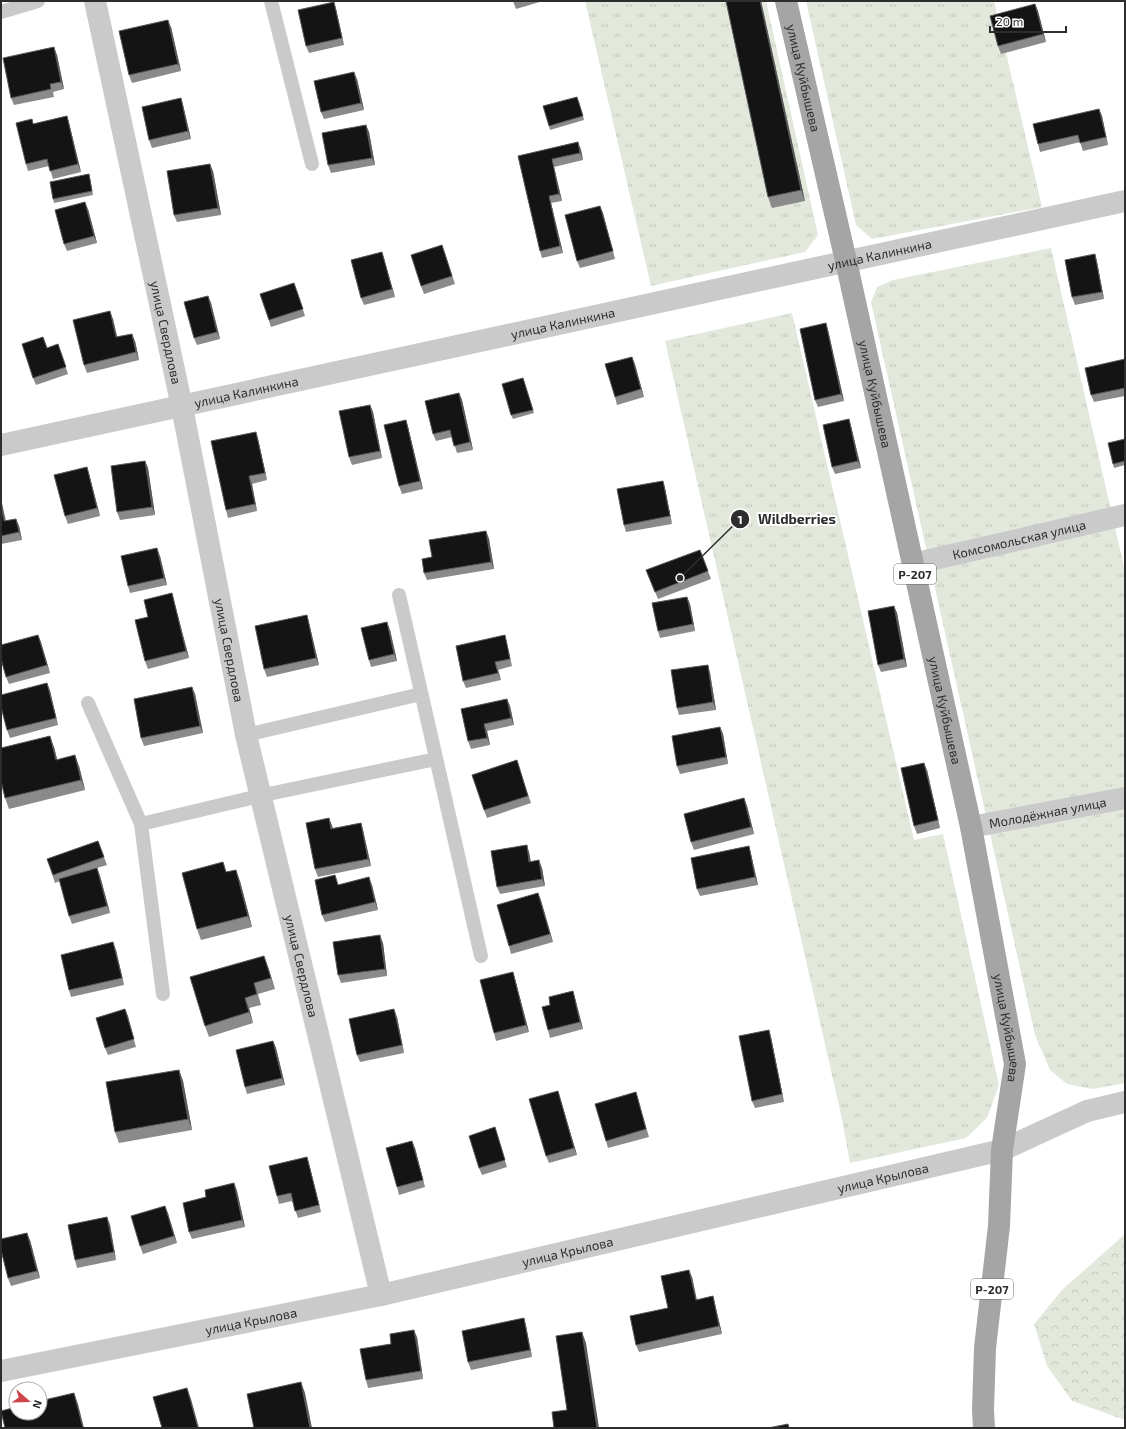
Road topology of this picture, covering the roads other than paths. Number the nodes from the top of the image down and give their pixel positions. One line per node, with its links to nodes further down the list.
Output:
1 (38, 1): 5 (lane)
2 (95, 1): 9 (street, улица Свердлова)
3 (271, 1): 6 (lane)
4 (786, 1): 8 (main road, улица Куйбышева / Р-207)
5 (1, 12)
6 (312, 164)
7 (1125, 201): 8 (street, улица Калинкина)
8 (846, 262): 9 (street, улица Калинкина); 12 (main road, улица Куйбышева / Р-207)
9 (182, 407): 10 (street, улица Калинкина); 16 (street, улица Свердлова)
10 (1, 445)
11 (1125, 515): 12 (street, Комсомольская улица)
12 (913, 564): 21 (main road, улица Куйбышева / Р-207)
13 (399, 595): 14 (lane)
14 (421, 694): 16 (lane); 17 (lane)
15 (88, 703): 20 (lane)
16 (246, 735): 18 (street, улица Свердлова)
17 (436, 759): 18 (lane); 22 (lane)
18 (259, 796): 20 (lane); 26 (street, улица Свердлова)
19 (1125, 798): 21 (street, Молодёжная улица)
20 (141, 824): 23 (lane)
21 (971, 827): 25 (main road, улица Куйбышева / Р-207)
22 (480, 956)
23 (164, 994)
24 (1125, 1102): 25 (street, улица Крылова)
25 (1002, 1150): 26 (street, улица Крылова); 28 (main road, улица Куйбышева / Р-207)
26 (381, 1295): 27 (street, улица Крылова)
27 (1, 1371)
28 (984, 1428)

